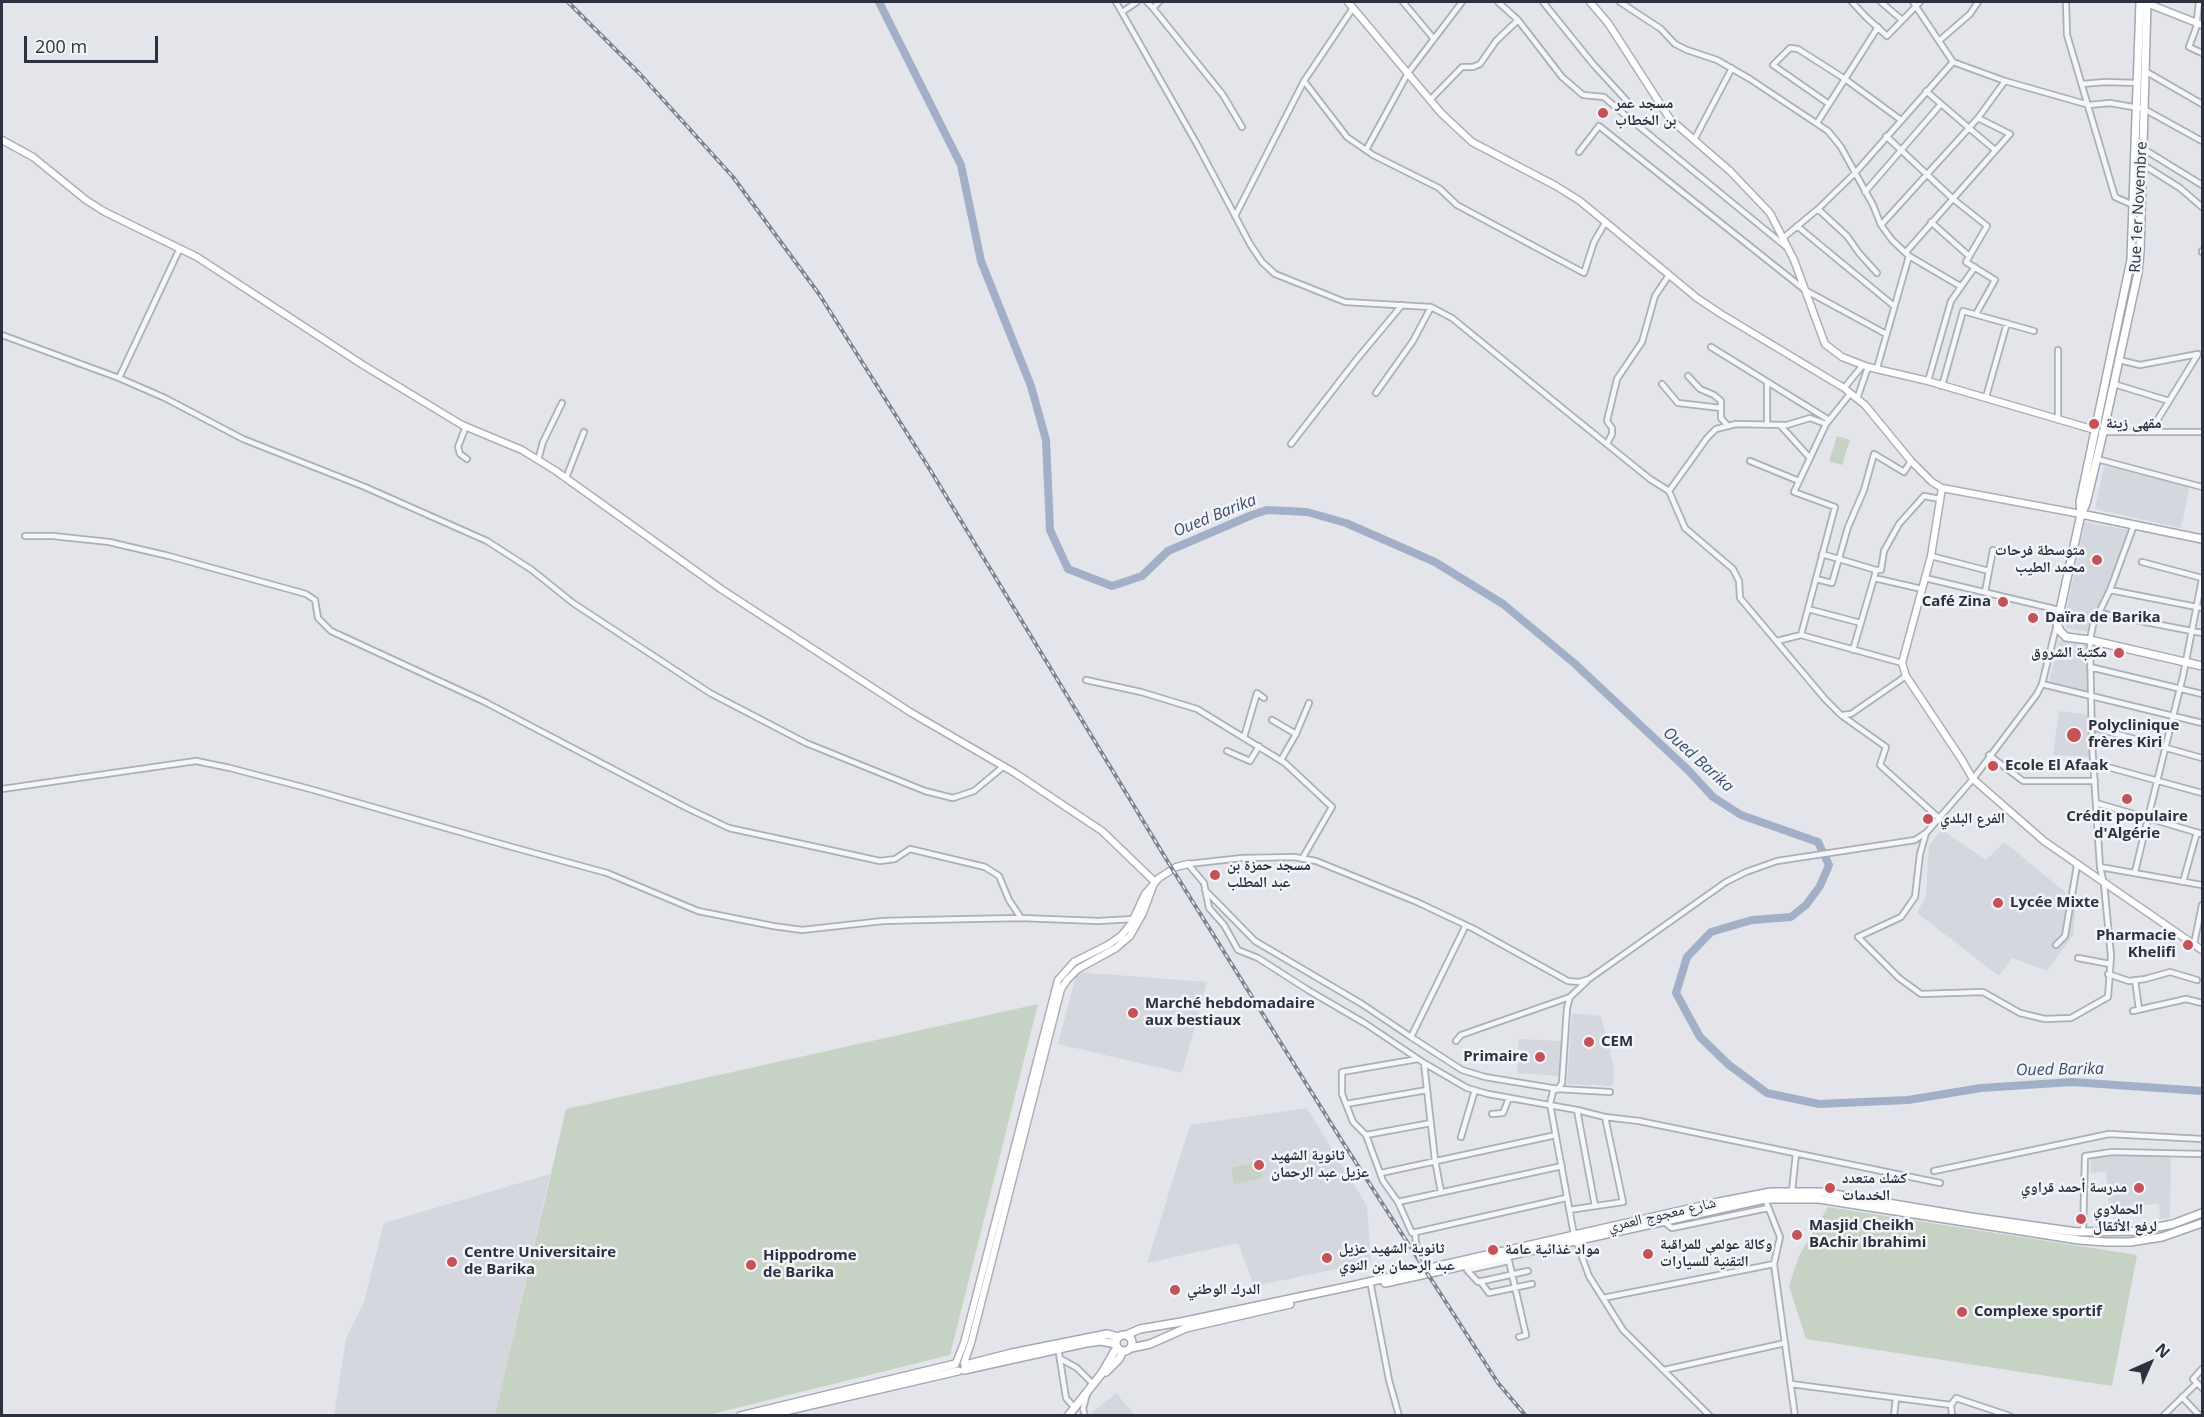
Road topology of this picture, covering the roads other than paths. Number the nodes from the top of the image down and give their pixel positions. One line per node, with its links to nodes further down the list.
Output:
1 (1116, 2): 21 (street)
2 (1137, 2): 21 (street)
3 (1147, 2): 19 (street)
4 (1159, 2): 19 (street)
5 (1348, 2): 20 (street)
6 (1403, 2): 26 (street)
7 (1461, 2): 26 (street)
8 (1498, 2): 22 (street)
9 (1543, 2): 45 (street)
10 (1590, 2): 53 (street)
11 (1620, 2): 30 (street)
12 (1852, 2): 25 (street)
13 (1881, 2): 23 (street)
14 (1978, 2): 27 (street)
15 (2066, 2): 37 (street)
16 (2144, 2): 24 (street); 31 (main road, Rue 1er Novembre); 36 (main road)
17 (2199, 2): 24 (street)
18 (1916, 3): 23 (street); 27 (street)
19 (1153, 8): 49 (street)
20 (1353, 8): 32 (street); 34 (street)
21 (1122, 12): 69 (street)
22 (1518, 20): 39 (street); 45 (street)
23 (1902, 20): 25 (street)
24 (2199, 24): 28 (street)
25 (1878, 27): 33 (street)
26 (1434, 39): 32 (street)
27 (1940, 40): 29 (street)
28 (2202, 53)
29 (1953, 62): 35 (street); 38 (street)
30 (1732, 68): 48 (street); 53 (street)
31 (2145, 71): 42 (street); 44 (main road, Rue 1er Novembre)
32 (1408, 73): 39 (street); 56 (street)
33 (1845, 79): 40 (street); 40 (street); 47 (street)
34 (1304, 81): 56 (street); 69 (street)
35 (2005, 81): 43 (street); 46 (street)
36 (2138, 83): 37 (street); 44 (main road)
37 (2082, 84): 43 (street)
38 (1926, 92): 41 (street); 47 (street)
39 (1430, 100): 71 (street)
40 (1829, 104): 48 (street)
41 (1941, 104): 50 (street); 57 (street)
42 (2202, 104)
43 (2089, 105): 44 (street); 66 (street)
44 (2140, 108): 54 (street); 55 (main road, Rue 1er Novembre); 66 (main road)
45 (1619, 110): 75 (street)
46 (1978, 118): 50 (street); 58 (street)
47 (1901, 120): 51 (street)
48 (1817, 123): 62 (street)
49 (1242, 128)
50 (1969, 128): 58 (street); 61 (street)
51 (1886, 136): 57 (street); 62 (street)
52 (2, 140): 76 (street)
53 (1694, 141): 74 (street)
54 (2202, 141)
55 (2142, 148): 60 (main road, Rue 1er Novembre); 63 (street)
56 (1366, 150): 71 (street)
57 (1902, 150): 61 (street); 64 (street)
58 (1995, 150): 65 (street)
59 (1579, 152): 83 (street)
60 (2142, 164): 67 (street); 96 (main road, Rue 1er Novembre)
61 (1927, 172): 65 (street); 72 (street)
62 (1856, 173): 64 (street); 68 (street)
63 (2202, 185)
64 (1865, 192): 72 (street)
65 (1952, 198): 70 (street); 78 (street)
66 (2133, 205): 120 (main road)
67 (2202, 207)
68 (1818, 208): 73 (street); 80 (street)
69 (1235, 216): 84 (street)
70 (1931, 222): 77 (street); 78 (street)
71 (1605, 223): 81 (street)
72 (1881, 225): 77 (street)
73 (1797, 226): 74 (street); 85 (street)
74 (1783, 238): 75 (street)
75 (1788, 247): 83 (street)
76 (180, 249): 100 (street); 118 (street)
77 (1907, 254): 82 (street); 85 (street)
78 (1969, 256): 79 (street)
79 (1974, 267): 82 (street); 87 (street)
80 (1877, 273)
81 (1669, 275): 106 (street); 126 (street)
82 (1960, 286): 101 (street)
83 (1805, 290): 90 (street); 97 (street)
84 (1402, 305): 86 (street); 125 (street)
85 (1894, 306): 90 (street)
86 (1431, 307): 107 (street); 126 (street)
87 (1976, 314): 88 (street); 105 (street)
88 (2007, 323): 89 (street); 109 (street)
89 (2034, 331)
90 (1886, 334): 98 (street)
91 (2, 335): 100 (street)
92 (1711, 347): 102 (street)
93 (2202, 347): 95 (street)
94 (2058, 350): 114 (street)
95 (2198, 354): 96 (street); 111 (street)
96 (2119, 360): 104 (main road, Rue 1er Novembre)
97 (1865, 366): 98 (street); 106 (street); 110 (street)
98 (1876, 368): 101 (street)
99 (1688, 376): 113 (street)
100 (119, 378): 196 (street)
101 (1928, 381): 105 (street)
102 (1767, 382): 115 (street); 116 (street)
103 (1662, 384): 113 (street)
104 (2114, 384): 111 (street); 124 (main road, Rue 1er Novembre)
105 (1942, 386): 109 (street)
106 (1844, 388): 108 (street)
107 (1376, 393)
108 (1850, 394): 110 (street); 115 (street)
109 (1986, 397): 114 (street)
110 (1857, 399): 132 (street)
111 (2169, 401): 122 (street)
112 (562, 403): 130 (street)
113 (1721, 408): 119 (street)
114 (2058, 418): 120 (street)
115 (1828, 422): 117 (street); 127 (street)
116 (1767, 425): 117 (street); 119 (street)
117 (1779, 425): 127 (street)
118 (466, 426): 128 (street); 130 (street)
119 (1728, 426): 137 (street)
120 (2096, 430): 124 (street); 139 (main road)
121 (584, 432): 133 (street)
122 (2150, 432): 123 (street); 124 (street)
123 (2202, 432)
124 (2103, 433): 129 (main road, Rue 1er Novembre)
125 (1291, 444)
126 (1606, 444): 137 (street)
127 (1810, 458): 134 (street)
128 (467, 459)
129 (2097, 459): 135 (street); 139 (main road, Rue 1er Novembre)
130 (538, 460): 133 (street)
131 (1750, 461): 134 (street)
132 (1911, 461): 136 (street); 146 (street)
133 (566, 478): 196 (street)
134 (1799, 481): 144 (street)
135 (2202, 487)
136 (1942, 488): 138 (street); 139 (street)
137 (1669, 491): 168 (street)
138 (1940, 499): 145 (street); 148 (street)
139 (2081, 514): 140 (main road); 160 (main road)
140 (2134, 525): 142 (main road); 156 (street)
141 (25, 536): 218 (street)
142 (2202, 539)
143 (1993, 550): 149 (street)
144 (1822, 554): 146 (street); 152 (street)
145 (1930, 556): 149 (street); 151 (street)
146 (1839, 559): 148 (street); 152 (street)
147 (2142, 562): 153 (street)
148 (1876, 570): 150 (street)
149 (1989, 571): 157 (street)
150 (1874, 578): 155 (street); 162 (street)
151 (1925, 578): 155 (street); 157 (street)
152 (1816, 579): 159 (street)
153 (2202, 579): 154 (street)
154 (2202, 587): 158 (street)
155 (1922, 589): 171 (street)
156 (2110, 590): 158 (street); 161 (street)
157 (1985, 592): 160 (street)
158 (2200, 607): 164 (street)
159 (1808, 609): 162 (street); 166 (street)
160 (2059, 610): 163 (main road)
161 (2099, 613): 164 (street); 167 (street)
162 (1861, 623): 169 (street)
163 (2057, 624): 167 (main road); 176 (street)
164 (2191, 631): 165 (street); 170 (street)
165 (2202, 633)
166 (1801, 635): 168 (street); 169 (street)
167 (2090, 640): 170 (main road); 173 (street)
168 (1777, 641): 182 (street)
169 (1853, 651): 171 (street)
170 (2185, 662): 172 (main road); 177 (street)
171 (1902, 663): 174 (street)
172 (2202, 666)
173 (2090, 667): 177 (street); 179 (street)
174 (1905, 676): 182 (street); 197 (street)
175 (1086, 680): 188 (street)
176 (2042, 684): 179 (street); 192 (street)
177 (2180, 689): 178 (street); 183 (street)
178 (2202, 694)
179 (2091, 696): 183 (street); 186 (street)
180 (1264, 698): 188 (street)
181 (1309, 703): 187 (street)
182 (1841, 715): 204 (street)
183 (2173, 715): 185 (street); 190 (street)
184 (1272, 720): 187 (street)
185 (2202, 723)
186 (2092, 727): 190 (street); 195 (street)
187 (1296, 734): 194 (street)
188 (1244, 737): 189 (street)
189 (1259, 746): 191 (street); 194 (street)
190 (2166, 748): 193 (street); 199 (street)
191 (1227, 751)
192 (1989, 755): 197 (street); 198 (street)
193 (2202, 758)
194 (1281, 760): 207 (street)
195 (2093, 763): 198 (street); 199 (street)
196 (1004, 766): 213 (street)
197 (1973, 779): 204 (street); 209 (street)
198 (2094, 782): 202 (street)
199 (2158, 782): 201 (street); 203 (street)
200 (2, 789): 218 (street)
201 (2202, 793)
202 (2096, 802): 203 (street); 210 (street)
203 (2148, 818): 206 (street); 211 (street)
204 (1940, 819): 205 (street)
205 (1927, 832): 226 (street); 227 (street)
206 (2200, 833): 212 (street)
207 (1302, 858): 208 (street); 220 (street)
208 (1188, 864): 213 (street); 216 (street)
209 (2077, 865): 214 (street); 222 (street)
210 (2100, 867): 211 (street); 214 (street)
211 (2135, 872): 212 (street)
212 (2183, 882): 215 (street)
213 (1154, 884): 219 (street)
214 (2104, 884): 221 (street); 225 (street)
215 (2202, 885)
216 (1205, 890): 234 (street); 236 (street)
217 (2202, 905): 221 (street)
218 (1021, 918): 219 (street)
219 (1136, 920): 289 (street)
220 (1466, 925): 227 (street); 234 (street)
221 (2194, 944): 223 (street)
222 (2056, 945)
223 (2202, 950)
224 (2078, 958): 225 (street)
225 (2110, 964): 226 (street)
226 (2108, 974): 228 (street)
227 (1590, 979): 230 (street)
228 (2135, 980): 229 (street); 232 (street)
229 (2198, 980)
230 (1570, 997): 235 (street); 240 (street)
231 (2202, 1003): 232 (street)
232 (2139, 1009): 233 (street)
233 (2133, 1011)
234 (1411, 1037): 240 (street)
235 (1456, 1041)
236 (1418, 1059): 237 (street); 243 (street)
237 (1424, 1063): 238 (street); 239 (street)
238 (1427, 1090): 243 (street); 248 (street)
239 (1475, 1090): 242 (street); 251 (street)
240 (1555, 1090): 241 (street); 244 (street)
241 (1610, 1092)
242 (1509, 1098): 244 (street); 246 (street)
243 (1346, 1104): 249 (street)
244 (1550, 1104): 245 (street); 250 (street)
245 (1577, 1110): 247 (street); 265 (street)
246 (1492, 1114)
247 (1605, 1117): 253 (street); 265 (street)
248 (1431, 1123): 249 (street); 255 (street)
249 (1366, 1135): 258 (street)
250 (1556, 1135): 255 (street); 256 (street)
251 (1461, 1137)
252 (2202, 1138): 257 (street)
253 (1796, 1153): 259 (street); 260 (street)
254 (2202, 1154): 272 (street)
255 (1435, 1160): 258 (street); 261 (street)
256 (1562, 1166): 261 (street); 262 (street)
257 (1934, 1171)
258 (1381, 1173): 264 (street)
259 (1940, 1183)
260 (1792, 1191): 272 (main road, شارع معجوج العمري); 273 (main road, شارع معجوج العمري)
261 (1441, 1192): 264 (street)
262 (1566, 1198): 267 (street); 271 (street)
263 (1765, 1199): 266 (street); 269 (main road, شارع معجوج العمري); 270 (main road, شارع معجوج العمري)
264 (1398, 1202): 271 (street)
265 (1594, 1206): 267 (street)
266 (1768, 1208): 269 (street); 274 (street)
267 (1569, 1210): 273 (street)
268 (2202, 1213): 272 (main road, شارع معجوج العمري)
269 (1663, 1221): 273 (main road, شارع معجوج العمري)
270 (2202, 1223)
271 (1415, 1232): 275 (street)
272 (2084, 1232)
273 (1575, 1238): 275 (main road, شارع معجوج العمري); 276 (main road, شارع معجوج العمري); 283 (street)
274 (1774, 1264): 283 (street); 285 (street)
275 (1431, 1268): 286 (main road, شارع معجوج العمري)
276 (1466, 1268): 278 (street); 279 (street); 281 (main road, شارع معجوج العمري)
277 (1528, 1271): 278 (street)
278 (1512, 1274): 279 (street); 282 (street)
279 (1480, 1281): 282 (street)
280 (1532, 1284): 282 (street)
281 (1371, 1286): 286 (main road, شارع معجوج العمري); 305 (street)
282 (1515, 1287): 284 (street)
283 (1603, 1298): 290 (street)
284 (1519, 1337)
285 (1785, 1343): 290 (street); 294 (street)
286 (1122, 1344): 287 (main road); 287 (main road); 293 (main road)
287 (1058, 1347): 288 (street); 289 (main road)
288 (1061, 1359): 293 (street); 300 (street)
289 (960, 1366): 301 (main road); 302 (main road)
290 (1664, 1370): 306 (street)
291 (2202, 1370): 292 (street)
292 (2197, 1383): 295 (street); 297 (street)
293 (1094, 1384): 296 (main road)
294 (1791, 1384): 298 (street); 307 (street)
295 (2202, 1388)
296 (1088, 1392): 300 (main road); 304 (street)
297 (2182, 1397): 311 (street); 312 (street)
298 (1896, 1398): 299 (street); 308 (street)
299 (1950, 1405): 309 (street); 310 (street)
300 (1074, 1407): 303 (main road)
301 (740, 1416)
302 (764, 1416)
303 (1068, 1416)
304 (1085, 1416)
305 (1399, 1416)
306 (1710, 1416)
307 (1795, 1416)
308 (1894, 1416)
309 (1952, 1416)
310 (2010, 1416)
311 (2163, 1416)
312 (2200, 1416)

